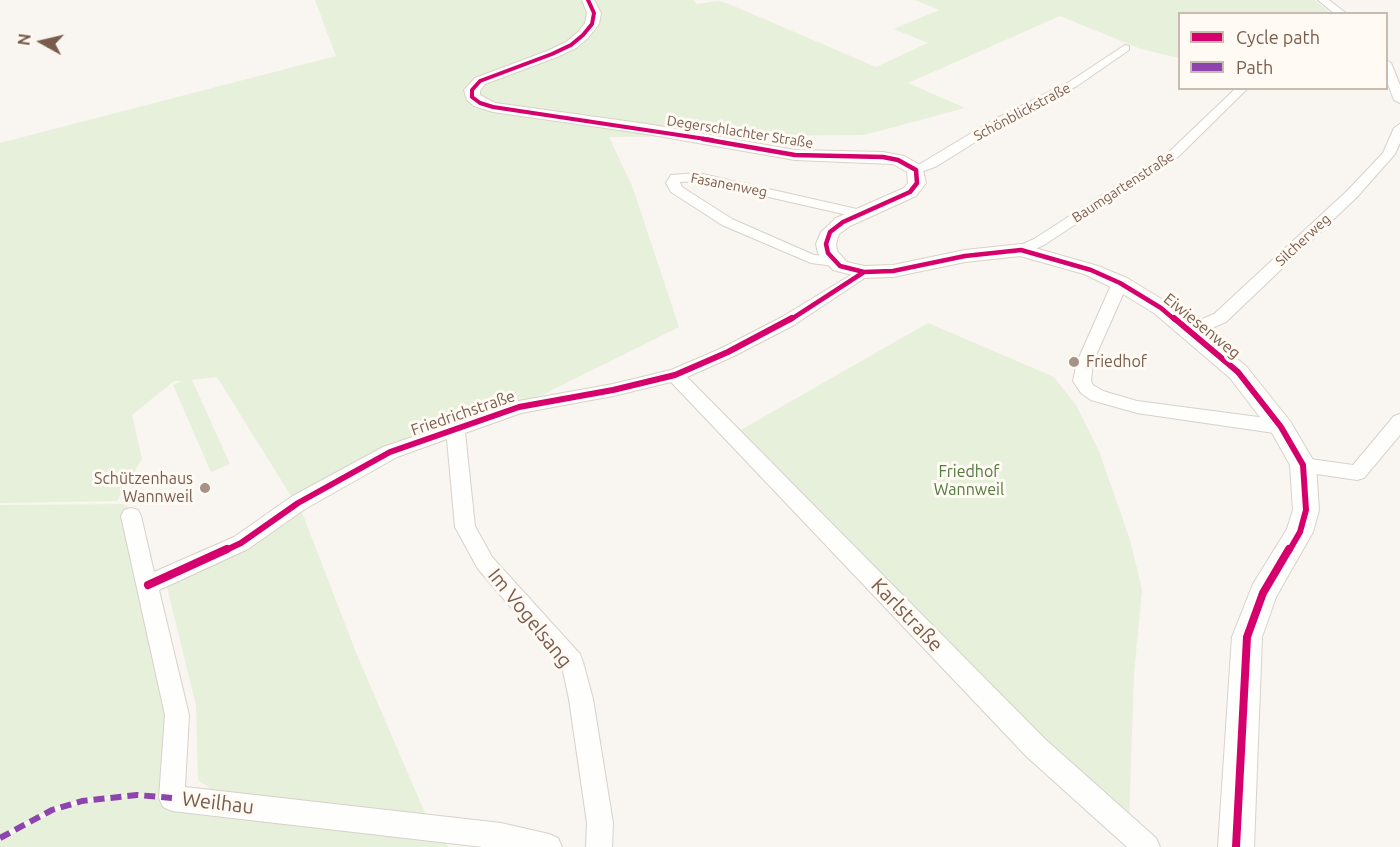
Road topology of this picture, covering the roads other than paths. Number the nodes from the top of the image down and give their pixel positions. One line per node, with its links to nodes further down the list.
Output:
1 (588, 0): 9 (street, Degerschlachter Straße)
2 (1323, 0): 3 (street)
3 (1339, 12)
4 (1125, 48): 9 (street, Schönblickstraße)
5 (1388, 68): 7 (street)
6 (1241, 90): 11 (street, Baumgartenstraße)
7 (1400, 100)
8 (1400, 128): 15 (street, Silcherweg)
9 (916, 170): 10 (street)
10 (861, 213): 12 (street); 12 (street, Fasanenweg)
11 (1021, 250): 13 (street); 14 (street)
12 (834, 261): 13 (street)
13 (864, 272): 16 (street, Friedrichstraße)
14 (1120, 283): 15 (street, Eiwiesenweg); 18 (street)
15 (1187, 332): 18 (street, Eiwiesenweg)
16 (675, 375): 19 (street, Friedrichstraße); 25 (street, Karlstraße)
17 (1400, 421): 20 (street)
18 (1281, 427): 20 (street)
19 (455, 429): 22 (street, Friedrichstraße); 24 (street, Im Vogelsang)
20 (1303, 465): 26 (street)
21 (131, 516): 22 (street, Weilhau)
22 (148, 585): 23 (street, Weilhau)
23 (549, 847)
24 (599, 847)
25 (1147, 847)
26 (1236, 847)

